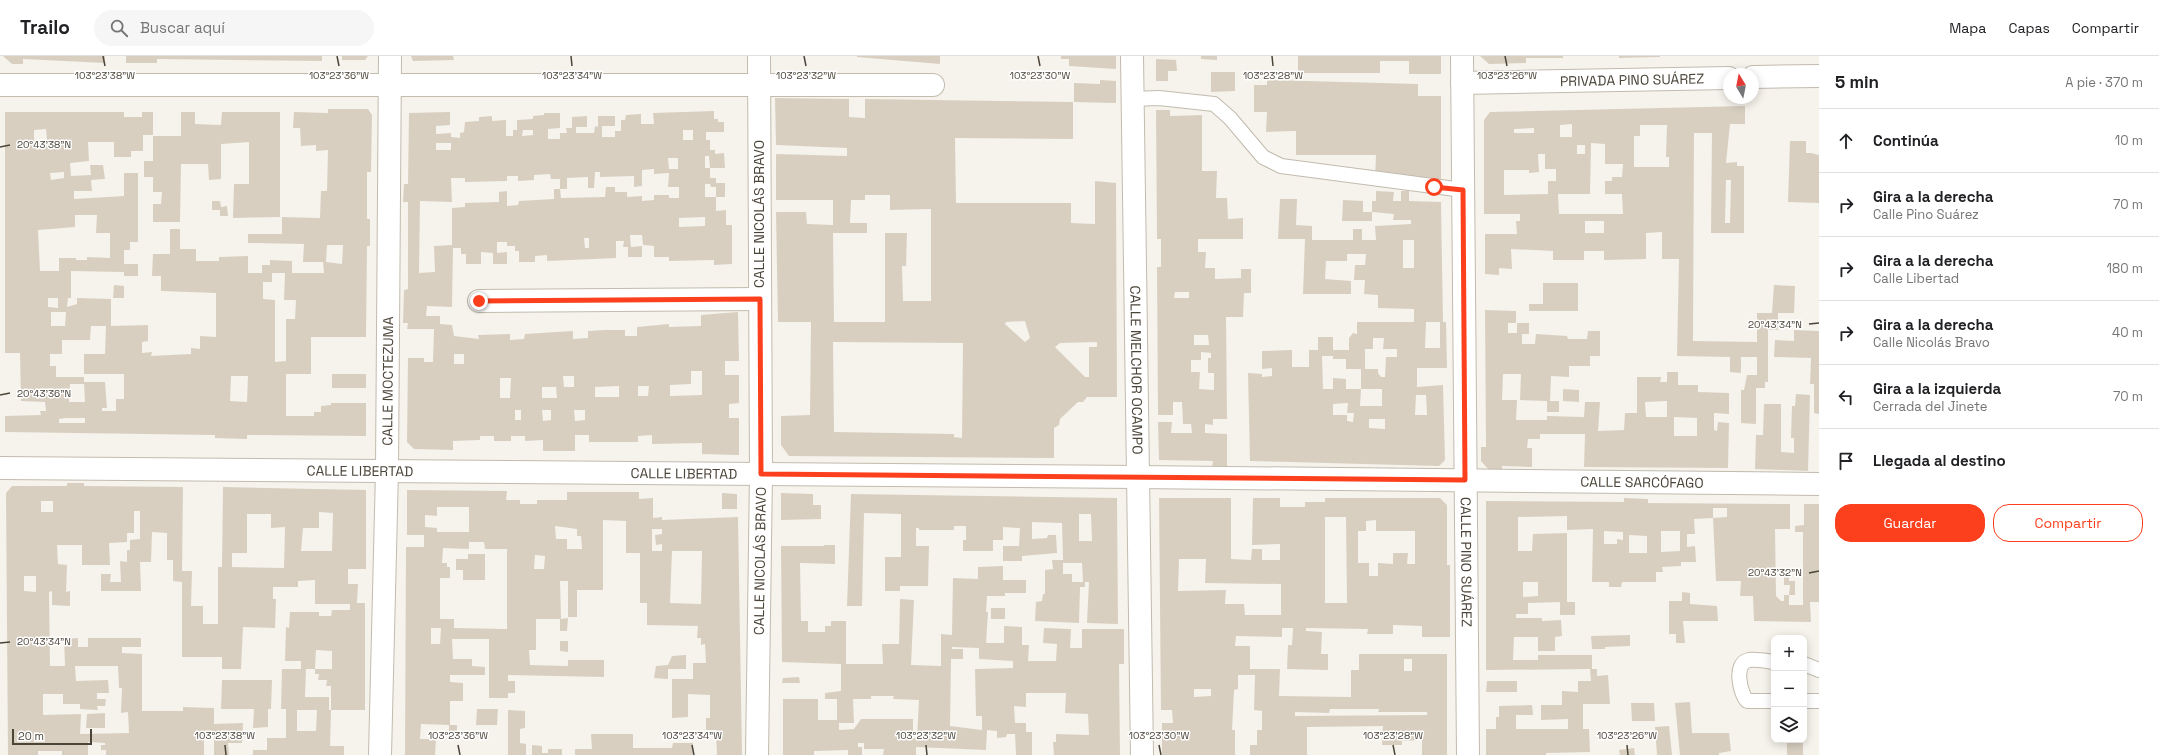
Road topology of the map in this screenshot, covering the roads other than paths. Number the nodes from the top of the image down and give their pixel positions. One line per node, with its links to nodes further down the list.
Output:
1 (390, 56): 11 (street, CALLE MOCTEZUMA)
2 (759, 56): 9 (street, CALLE NICOLÁS BRAVO)
3 (1132, 56): 13 (street, CALLE MELCHOR OCAMPO)
4 (1462, 56): 8 (street, CALLE PINO SUÁREZ)
5 (1819, 76): 6 (street)
6 (1759, 77)
7 (1723, 78): 8 (street, PRIVADA PINO SUÁREZ)
8 (1462, 83): 14 (street, CALLE PINO SUÁREZ)
9 (759, 84): 11 (street); 12 (street); 15 (street, CALLE NICOLÁS BRAVO)
10 (0, 85): 11 (street)
11 (390, 85): 18 (street, CALLE MOCTEZUMA)
12 (933, 85)
13 (1132, 99): 14 (lane); 20 (street, CALLE MELCHOR OCAMPO)
14 (1463, 190): 21 (street, CALLE PINO SUÁREZ)
15 (760, 299): 16 (street); 19 (street, CALLE NICOLÁS BRAVO)
16 (479, 301)
17 (0, 468): 18 (street, CALLE LIBERTAD)
18 (387, 471): 19 (street, CALLE LIBERTAD); 29 (street, CALLE MOCTEZUMA)
19 (761, 474): 20 (street, CALLE LIBERTAD); 30 (street, CALLE NICOLÁS BRAVO)
20 (1137, 476): 21 (street, CALLE LIBERTAD); 31 (street, CALLE MELCHOR OCAMPO)
21 (1465, 480): 22 (street, CALLE SARCÓFAGO); 32 (street, CALLE PINO SUÁREZ)
22 (1819, 484)
23 (1771, 662): 26 (lane)
24 (1807, 665): 25 (lane)
25 (1819, 670)
26 (1771, 701)
27 (1807, 701): 28 (lane)
28 (1819, 701)
29 (380, 755)
30 (757, 755)
31 (1142, 755)
32 (1468, 755)

